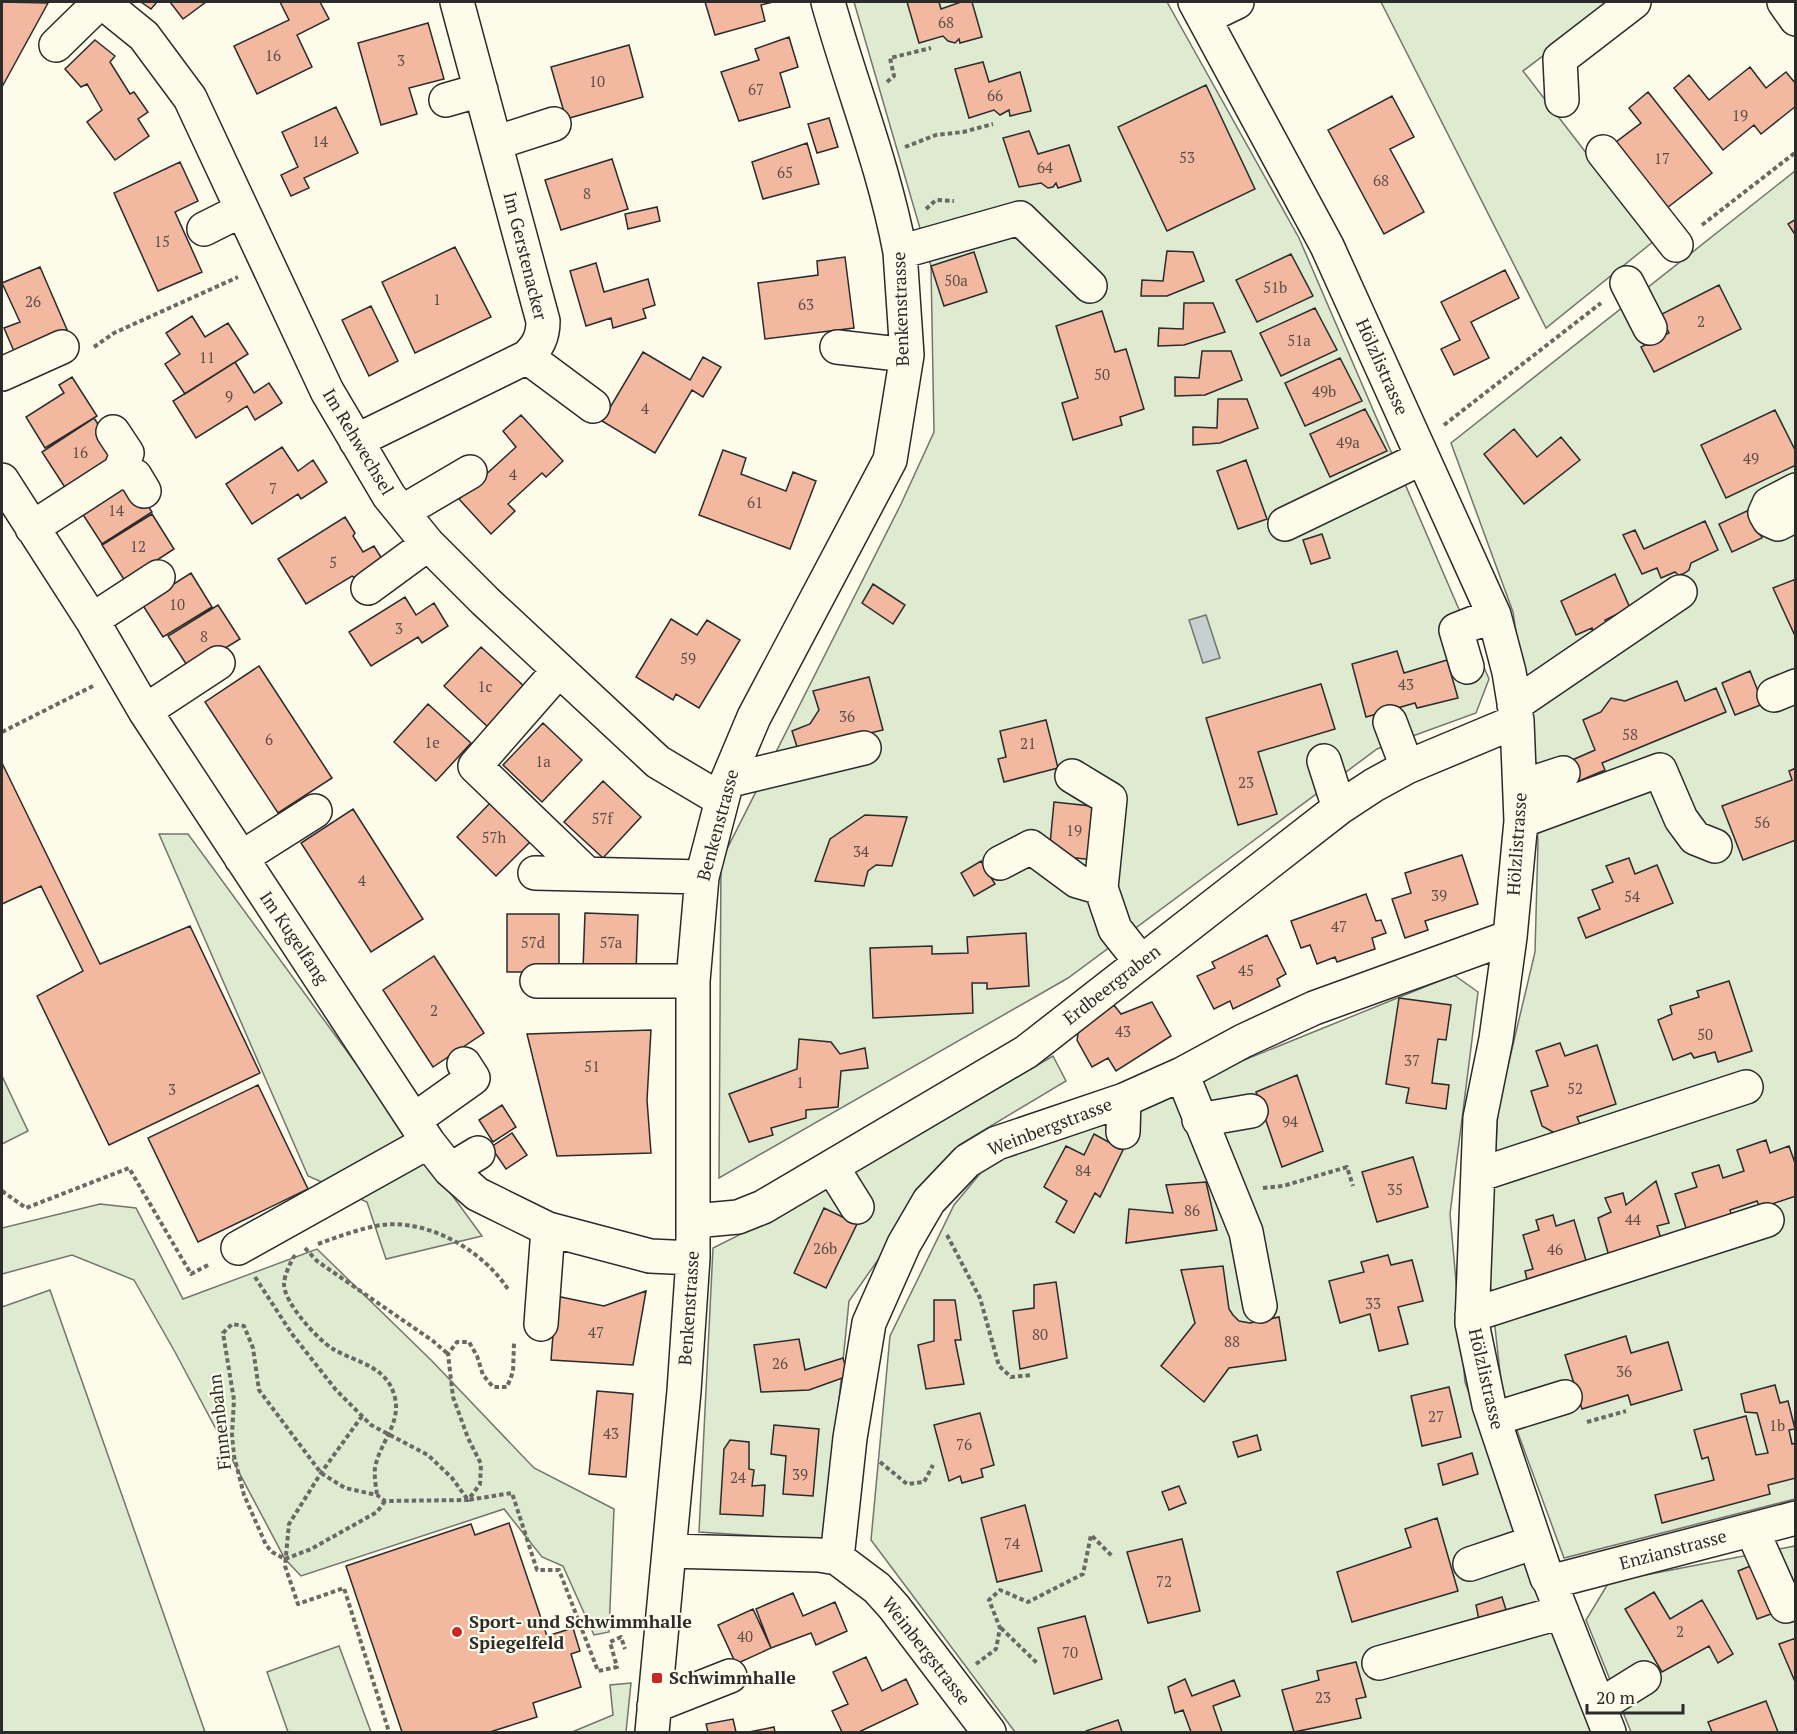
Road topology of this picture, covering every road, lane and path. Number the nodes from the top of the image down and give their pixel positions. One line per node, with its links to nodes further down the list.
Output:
1 (101, 2): 9 (street); 20 (street, Im Rehwechsel)
2 (457, 2): 11 (street, Im Gerstenacker)
3 (828, 2): 14 (street, Benkenstrasse)
4 (1237, 2): 7 (street)
5 (1634, 2): 13 (street)
6 (1784, 2): 8 (street)
7 (1200, 10): 36 (street, Hölzlistrasse)
8 (1796, 19)
9 (57, 45)
10 (931, 48): 14 (path)
11 (481, 90): 12 (street); 17 (street, Im Gerstenacker)
12 (446, 100)
13 (1562, 100)
14 (861, 107): 19 (street, Benkenstrasse)
15 (554, 124): 17 (street)
16 (993, 124): 19 (path)
17 (495, 143): 31 (street, Im Gerstenacker)
18 (1603, 153): 22 (street)
19 (876, 157): 23 (street, Benkenstrasse)
20 (242, 210): 21 (street); 24 (street, Im Rehwechsel)
21 (204, 229)
22 (1676, 245)
23 (900, 252): 26 (street); 30 (street, Benkenstrasse)
24 (267, 263): 29 (path); 35 (street, Im Rehwechsel)
25 (1627, 283): 27 (street)
26 (1090, 286)
27 (1650, 328)
28 (837, 346): 30 (street)
29 (74, 350): 32 (street)
30 (906, 355): 64 (street, Benkenstrasse)
31 (526, 357): 33 (street); 35 (street, Im Gerstenacker)
32 (2, 374)
33 (593, 406)
34 (113, 432): 43 (street)
35 (356, 441): 40 (street, Im Rehwechsel)
36 (1422, 459): 42 (street); 48 (street, Hölzlistrasse)
37 (470, 472): 40 (street)
38 (2, 480): 43 (street, Im Kugelfang)
39 (1796, 490): 41 (street)
40 (402, 512): 44 (street, Im Rehwechsel)
41 (1796, 515)
42 (1285, 524)
43 (32, 528): 49 (street, Im Kugelfang)
44 (428, 544): 46 (street); 52 (street, Im Rehwechsel)
45 (158, 576): 49 (street)
46 (368, 588)
47 (1680, 592): 55 (street, Erdbeergraben)
48 (1494, 615): 51 (street); 55 (street, Hölzlistrasse)
49 (92, 620): 53 (street, Im Kugelfang)
50 (218, 663): 54 (street)
51 (1467, 667)
52 (559, 670): 64 (street, Im Rehwechsel); 72 (street)
53 (122, 672): 54 (street, Im Kugelfang); 57 (path)
54 (145, 711): 69 (street, Im Kugelfang)
55 (1516, 713): 60 (street, Erdbeergraben); 63 (street, Hölzlistrasse)
56 (1390, 722): 60 (street)
57 (2, 732)
58 (864, 748): 64 (street)
59 (1324, 761): 65 (street)
60 (1407, 767): 65 (street, Erdbeergraben)
61 (1563, 773): 63 (street)
62 (1072, 776): 74 (street)
63 (1520, 787): 67 (street, Hölzlistrasse)
64 (724, 790): 73 (street, Benkenstrasse)
65 (1339, 808): 76 (street, Erdbeergraben)
66 (315, 811): 69 (street)
67 (1521, 820): 68 (street); 75 (street, Hölzlistrasse)
68 (1715, 846)
69 (241, 858): 85 (street, Im Kugelfang)
70 (1000, 863): 74 (street)
71 (535, 873): 72 (street)
72 (587, 874): 73 (street)
73 (702, 877): 78 (street, Benkenstrasse)
74 (1101, 888): 76 (street)
75 (1510, 937): 80 (street, Weinbergstrasse); 90 (street, Hölzlistrasse)
76 (1141, 962): 88 (street, Erdbeergraben)
77 (537, 981): 78 (street)
78 (693, 981): 97 (street, Benkenstrasse)
79 (464, 1064): 85 (street)
80 (1182, 1074): 82 (street, Weinbergstrasse); 84 (street)
81 (1746, 1087): 90 (street)
82 (1124, 1100): 86 (street); 94 (street, Weinbergstrasse)
83 (1251, 1111): 84 (street)
84 (1199, 1120): 93 (street)
85 (421, 1131): 89 (street, Im Kugelfang); 99 (street)
86 (1123, 1132)
87 (478, 1153): 89 (street)
88 (832, 1167): 95 (street); 97 (street, Erdbeergraben)
89 (450, 1170): 98 (street, Im Kugelfang)
90 (1478, 1175): 104 (street, Hölzlistrasse)
91 (1353, 1186): 93 (path)
92 (2, 1191): 99 (path)
93 (1229, 1193): 103 (street)
94 (929, 1201): 107 (path); 112 (street, Weinbergstrasse)
95 (857, 1207)
96 (1767, 1220): 104 (street)
97 (694, 1221): 101 (street, Benkenstrasse)
98 (548, 1229): 101 (street, Im Kugelfang); 105 (street)
99 (238, 1248): 109 (path)
100 (305, 1248): 102 (path); 106 (path); 111 (path)
101 (693, 1258): 121 (street, Benkenstrasse)
102 (512, 1294)
103 (1260, 1306)
104 (1472, 1315): 110 (street, Hölzlistrasse)
105 (527, 1330): 106 (path)
106 (448, 1354): 116 (path)
107 (1032, 1375)
108 (1565, 1397): 110 (street)
109 (362, 1416): 111 (path); 114 (path)
110 (1494, 1419): 120 (street, Hölzlistrasse)
111 (388, 1435): 115 (path); 116 (path)
112 (850, 1438): 113 (path); 123 (street, Weinbergstrasse)
113 (933, 1465)
114 (321, 1473): 115 (path, Finnenbahn); 124 (path); 124 (path, Finnenbahn)
115 (376, 1495): 117 (path, Finnenbahn)
116 (468, 1500): 117 (path); 132 (path)
117 (385, 1501): 124 (path)
118 (1796, 1518): 119 (street, Enzianstrasse)
119 (1752, 1530): 126 (street, Enzianstrasse); 127 (street)
120 (1535, 1542): 125 (street); 126 (street, Hölzlistrasse)
121 (669, 1551): 123 (street); 136 (street, Benkenstrasse)
122 (1113, 1557): 129 (path)
123 (837, 1558): 135 (street, Weinbergstrasse)
124 (285, 1559): 138 (path)
125 (1470, 1564)
126 (1550, 1582): 128 (street, Hölzlistrasse)
127 (1786, 1606)
128 (1562, 1612): 131 (street); 137 (street, Hölzlistrasse)
129 (1000, 1628): 130 (path); 135 (path)
130 (1037, 1663)
131 (1379, 1663)
132 (598, 1671)
133 (730, 1676): 136 (street)
134 (1644, 1678): 137 (street)
135 (952, 1682): 139 (street, Weinbergstrasse)
136 (653, 1719)
137 (1604, 1719)
138 (389, 1732)
139 (986, 1732)

